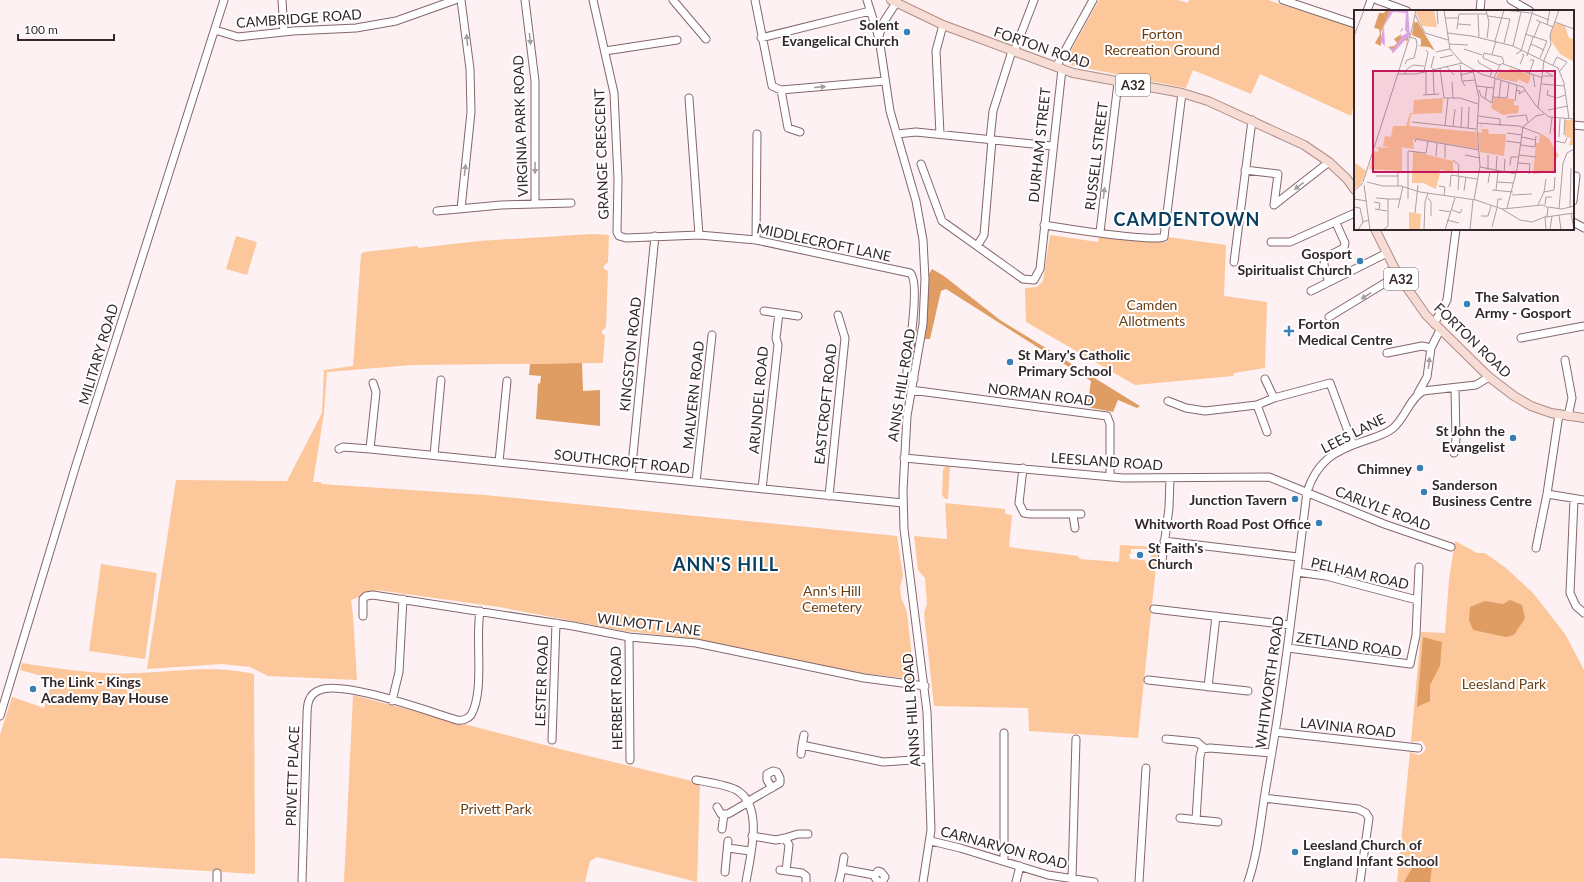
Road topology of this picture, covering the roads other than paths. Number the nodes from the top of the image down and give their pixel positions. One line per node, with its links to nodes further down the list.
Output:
1 (224, 0): 26 (street, MILITARY ROAD)
2 (282, 0): 27 (street)
3 (455, 0): 17 (street, CAMBRIDGE ROAD)
4 (461, 0): 57 (street, one-way to 4)
5 (525, 0): 56 (street, VIRGINIA PARK ROAD, one-way to 56)
6 (593, 0): 33 (street, GRANGE CRESCENT)
7 (672, 0): 30 (street)
8 (755, 0): 28 (street)
9 (867, 0): 23 (street, ANNS HILL ROAD)
10 (1034, 0): 32 (street)
11 (1093, 0): 34 (street, DURHAM STREET)
12 (1371, 0): 19 (street)
13 (1377, 0): 20 (street)
14 (1481, 0): 21 (street)
15 (1511, 0): 22 (street)
16 (1286, 1): 24 (street)
17 (445, 2): 27 (street, CAMBRIDGE ROAD)
18 (894, 2): 25 (main road, FORTON ROAD / A32); 29 (street)
19 (1367, 10)
20 (1404, 10)
21 (1480, 10)
22 (1528, 10)
23 (870, 11): 28 (street); 29 (street, ANNS HILL ROAD)
24 (1354, 24)
25 (943, 25): 32 (main road, FORTON ROAD / A32); 46 (street)
26 (215, 30): 27 (street, CAMBRIDGE ROAD); 153 (street, MILITARY ROAD)
27 (284, 32)
28 (761, 38): 37 (street)
29 (878, 38): 35 (street, ANNS HILL ROAD)
30 (706, 39)
31 (677, 40): 33 (street)
32 (1013, 51): 34 (main road, FORTON ROAD / A32); 47 (street)
33 (605, 52): 69 (street, GRANGE CRESCENT)
34 (1059, 68): 36 (main road, FORTON ROAD / A32); 48 (street, DURHAM STREET)
35 (885, 81): 37 (street, one-way to 35); 45 (street, ANNS HILL ROAD)
36 (1118, 82): 38 (main road, FORTON ROAD / A32); 66 (street, RUSSELL STREET, one-way to 36)
37 (782, 90): 43 (street)
38 (1182, 93): 40 (main road, FORTON ROAD / A32); 66 (street)
39 (689, 98): 67 (street)
40 (1252, 120): 49 (main road, FORTON ROAD / A32); 51 (street)
41 (1574, 125): 42 (street)
42 (1584, 126)
43 (800, 132)
44 (757, 134): 70 (street)
45 (897, 134): 46 (street); 92 (street, ANNS HILL ROAD)
46 (940, 134): 47 (street)
47 (991, 140): 48 (street); 72 (street)
48 (1052, 146): 62 (street, DURHAM STREET)
49 (1329, 162): 51 (street, one-way to 51); 53 (main road, FORTON ROAD / A32)
50 (921, 164): 72 (street)
51 (1245, 170): 74 (street)
52 (1576, 176): 54 (street)
53 (1354, 189)
54 (1574, 193)
55 (571, 203): 56 (street)
56 (536, 204): 57 (street)
57 (461, 208): 58 (street)
58 (437, 212)
59 (1354, 214): 60 (street)
60 (1336, 223): 71 (street); 76 (street)
61 (1574, 223): 63 (street)
62 (1044, 225): 66 (street); 72 (street, DURHAM STREET)
63 (1584, 228)
64 (1376, 230): 73 (main road, FORTON ROAD / A32)
65 (1456, 230): 84 (street)
66 (1100, 232)
67 (699, 235): 68 (street, MIDDLECROFT LANE); 70 (street, MIDDLECROFT LANE)
68 (655, 236): 69 (street, MIDDLECROFT LANE); 116 (street, KINGSTON ROAD)
69 (620, 237)
70 (756, 240): 92 (street, MIDDLECROFT LANE)
71 (1271, 242)
72 (977, 246)
73 (1387, 253): 75 (main road, FORTON ROAD / A32); 76 (street)
74 (1234, 262)
75 (1398, 275): 82 (street, one-way to 82); 84 (main road, FORTON ROAD / A32)
76 (1328, 282): 77 (street)
77 (1311, 291)
78 (764, 311): 79 (street)
79 (779, 313): 80 (street); 120 (street, ARUNDEL ROAD)
80 (798, 316)
81 (838, 316): 123 (street, EASTCROFT ROAD)
82 (1329, 317)
83 (1584, 326): 86 (street)
84 (1437, 327): 87 (street); 91 (main road, FORTON ROAD / A32)
85 (712, 335): 119 (street, MALVERN ROAD)
86 (1521, 338)
87 (1431, 348): 88 (street); 90 (street, one-way to 87)
88 (1387, 353)
89 (1565, 360): 105 (street)
90 (1427, 377): 98 (street); 100 (street, LEES LANE)
91 (1489, 377): 97 (street); 104 (main road, FORTON ROAD / A32)
92 (914, 379): 99 (street, ANNS HILL ROAD)
93 (1265, 379): 101 (street)
94 (441, 380): 112 (street)
95 (507, 381): 114 (street)
96 (373, 383): 110 (street)
97 (1455, 388): 98 (street); 111 (street)
98 (1434, 389): 100 (street)
99 (911, 390): 113 (street, ANNS HILL ROAD); 117 (street, NORMAN ROAD)
100 (1417, 395): 108 (street, LEES LANE)
101 (1274, 398): 103 (street); 108 (street)
102 (1168, 401): 103 (street)
103 (1257, 405): 107 (street)
104 (1558, 414): 105 (main road, FORTON ROAD / A32); 122 (street)
105 (1568, 416): 106 (main road, FORTON ROAD / A32)
106 (1584, 418)
107 (1268, 432)
108 (1353, 445): 121 (street, LEES LANE)
109 (339, 449): 110 (street, SOUTHCROFT ROAD)
110 (370, 449): 112 (street, SOUTHCROFT ROAD)
111 (1454, 453)
112 (434, 455): 114 (street, SOUTHCROFT ROAD)
113 (904, 458): 115 (street, LEESLAND ROAD); 126 (street, ANNS HILL ROAD)
114 (498, 462): 116 (street, SOUTHCROFT ROAD)
115 (1023, 468): 117 (street, LEESLAND ROAD); 127 (street)
116 (631, 475): 119 (street, SOUTHCROFT ROAD)
117 (1110, 477): 118 (street, LEESLAND ROAD)
118 (1170, 478): 121 (street, LEESLAND ROAD); 130 (street)
119 (696, 482): 120 (street, SOUTHCROFT ROAD)
120 (762, 489): 123 (street, SOUTHCROFT ROAD)
121 (1306, 492): 131 (street, CARLYLE ROAD); 133 (street, WHITWORTH ROAD)
122 (1547, 494): 124 (street); 132 (street)
123 (829, 496): 126 (street, SOUTHCROFT ROAD)
124 (1574, 499): 125 (street); 141 (street)
125 (1584, 500)
126 (903, 503): 149 (street, ANNS HILL ROAD)
127 (1073, 514): 128 (street); 129 (street)
128 (1081, 514)
129 (1075, 528)
130 (1164, 541): 133 (street); 134 (street)
131 (1451, 547)
132 (1536, 548)
133 (1298, 557): 136 (street, WHITWORTH ROAD)
134 (1162, 561)
135 (1419, 567): 138 (street)
136 (1297, 572): 138 (street, PELHAM ROAD); 145 (street, WHITWORTH ROAD)
137 (402, 600): 140 (street, WILMOTT LANE); 142 (street, WILMOTT LANE); 152 (street)
138 (1417, 600): 147 (street, ZETLAND ROAD)
139 (1154, 610): 143 (street)
140 (480, 612): 144 (street, WILMOTT LANE); 152 (street, PRIVETT PLACE)
141 (1584, 613)
142 (363, 616)
143 (1216, 616): 145 (street); 150 (street)
144 (556, 624): 146 (street, WILMOTT LANE); 159 (street, LESTER ROAD)
145 (1290, 625): 147 (street, WHITWORTH ROAD)
146 (629, 637): 149 (street, WILMOTT LANE); 166 (street, HERBERT ROAD)
147 (1288, 648): 154 (street, WHITWORTH ROAD)
148 (1148, 680): 150 (street)
149 (925, 686): 165 (street, ANNS HILL ROAD)
150 (1208, 687): 151 (street)
151 (1248, 691)
152 (392, 701): 192 (street, PRIVETT PLACE)
153 (0, 716)
154 (1275, 732): 162 (street, LAVINIA ROAD); 163 (street, WHITWORTH ROAD)
155 (1004, 733): 184 (street)
156 (804, 735): 160 (street)
157 (1166, 738): 161 (street)
158 (1076, 739): 190 (street)
159 (552, 740)
160 (802, 745): 164 (street); 165 (street)
161 (1204, 748): 163 (street); 175 (street)
162 (1418, 748)
163 (1272, 753): 170 (street, WHITWORTH ROAD)
164 (800, 754)
165 (928, 759): 181 (street, ANNS HILL ROAD)
166 (630, 760)
167 (1146, 768): 202 (street)
168 (696, 780): 171 (street)
169 (772, 788): 171 (street)
170 (1264, 798): 203 (street, WHITWORTH ROAD); 204 (street)
171 (747, 803): 173 (street); 179 (street)
172 (717, 807): 173 (street)
173 (724, 814): 177 (street)
174 (1180, 818): 175 (street)
175 (1196, 820): 176 (street)
176 (1218, 822)
177 (722, 829)
178 (808, 834): 180 (street)
179 (752, 836): 180 (street); 182 (street)
180 (785, 838): 194 (street)
181 (931, 841): 184 (street, CARNARVON ROAD); 198 (street, ANNS HILL ROAD)
182 (750, 851): 187 (street); 193 (street)
183 (844, 857): 186 (street)
184 (1004, 861): 185 (street, CARNARVON ROAD)
185 (1020, 866): 190 (street, CARNARVON ROAD); 199 (street)
186 (842, 869): 189 (street); 195 (street)
187 (725, 872)
188 (217, 873): 191 (street)
189 (874, 875): 196 (street); 197 (street)
190 (1072, 879): 200 (street, CARNARVON ROAD)
191 (217, 882)
192 (302, 882)
193 (746, 882)
194 (806, 882)
195 (839, 882)
196 (878, 882)
197 (882, 882)
198 (922, 882)
199 (1016, 882)
200 (1086, 882): 201 (street, CARNARVON ROAD)
201 (1094, 882)
202 (1139, 882)
203 (1248, 882)
204 (1360, 882)

